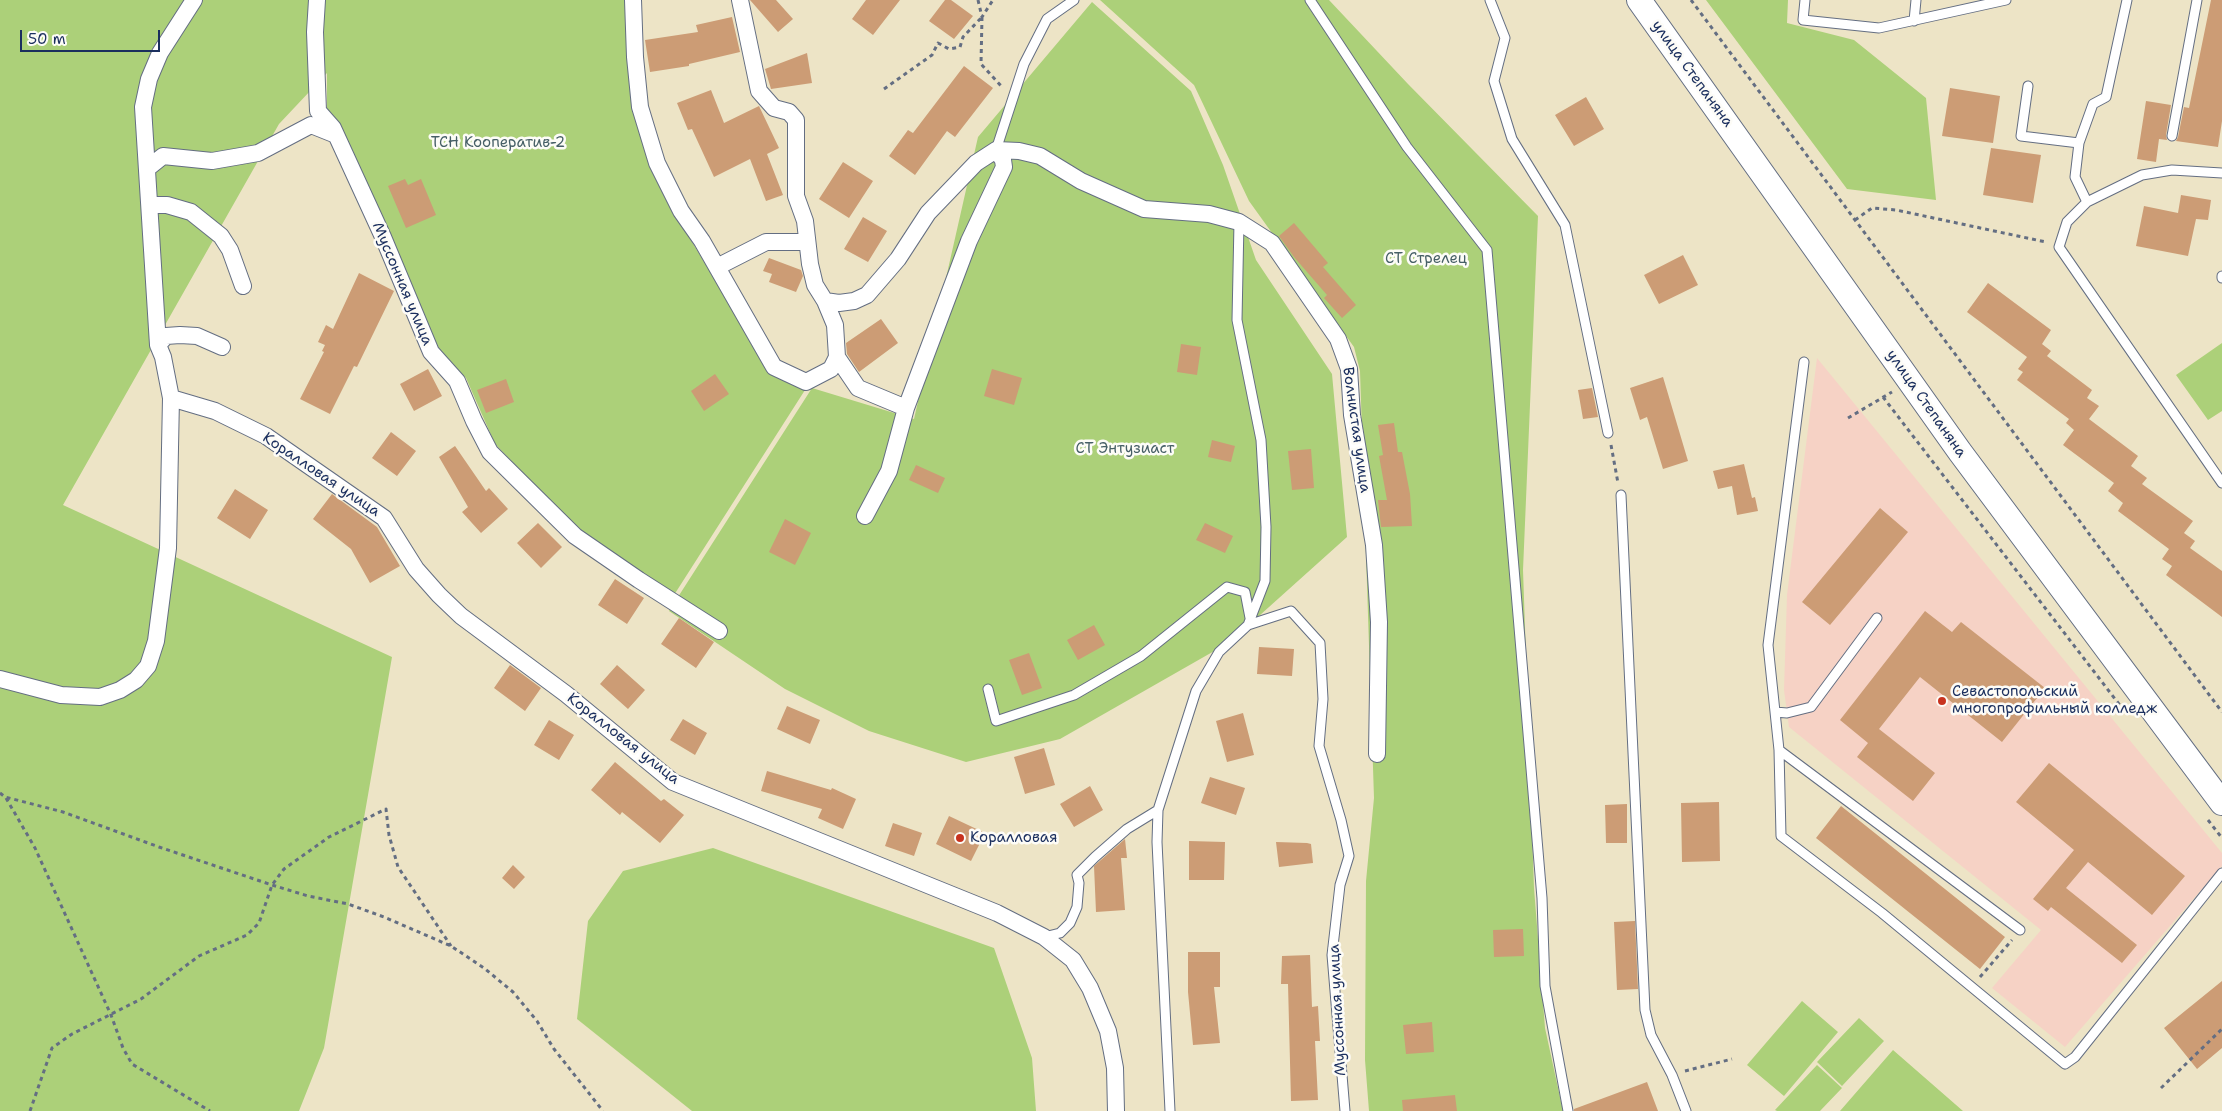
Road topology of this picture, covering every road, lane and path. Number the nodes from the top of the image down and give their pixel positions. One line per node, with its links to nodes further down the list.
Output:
1 (194, 0): 26 (street)
2 (316, 0): 22 (street, Муссонная улица)
3 (633, 0): 34 (street)
4 (740, 0): 32 (street)
5 (978, 0): 17 (path)
6 (993, 0): 17 (path)
7 (1074, 0): 25 (lane)
8 (1310, 0): 82 (lane)
9 (1490, 0): 46 (lane)
10 (1639, 0): 41 (main road, улица Степаняна)
11 (1691, 0): 30 (path)
12 (1805, 0): 18 (lane)
13 (1916, 0): 18 (lane)
14 (2006, 0): 18 (lane)
15 (2127, 0): 24 (lane)
16 (2197, 0): 23 (lane)
17 (982, 17): 20 (path); 21 (path)
18 (1914, 21)
19 (2028, 86): 24 (lane)
20 (884, 89)
21 (1000, 96)
22 (336, 135): 26 (street); 52 (street, Муссонная улица)
23 (2172, 136)
24 (2079, 143): 28 (lane)
25 (996, 150): 31 (street, Волнистая улица); 36 (street); 44 (street)
26 (148, 168): 29 (street)
27 (2222, 173): 28 (lane)
28 (2087, 202): 33 (lane)
29 (150, 205): 35 (street); 38 (street)
30 (1855, 220): 33 (path); 57 (path)
31 (1239, 222): 51 (lane); 59 (street, Волнистая улица)
32 (806, 242): 34 (street); 36 (street)
33 (2059, 246): 47 (lane)
34 (717, 267): 39 (street)
35 (244, 286)
36 (825, 301): 39 (street)
37 (222, 347): 38 (street)
38 (160, 351): 43 (street)
39 (837, 357): 44 (street)
40 (1804, 362): 55 (lane)
41 (1910, 381): 42 (path); 62 (main road, улица Степаняна)
42 (1883, 397): 45 (path); 56 (path)
43 (171, 398): 53 (street); 68 (street, Коралловая улица)
44 (906, 408): 49 (street)
45 (1848, 418)
46 (1608, 433): 48 (path)
47 (2222, 483)
48 (1621, 496): 74 (lane)
49 (865, 516)
50 (1877, 618): 55 (lane)
51 (1249, 622): 54 (lane); 63 (lane); 81 (lane, Муссонная улица)
52 (719, 631)
53 (0, 679)
54 (988, 689)
55 (1775, 712): 58 (lane)
56 (2125, 712)
57 (2222, 712)
58 (1779, 750): 67 (lane); 70 (lane)
59 (1377, 754)
60 (0, 793): 61 (path)
61 (5, 798): 66 (path); 71 (path)
62 (2213, 808): 64 (path)
63 (1158, 810): 68 (lane); 80 (lane)
64 (2222, 838)
65 (2222, 873): 70 (lane)
66 (272, 885): 69 (path); 69 (path); 71 (path)
67 (2020, 930): 70 (path)
68 (1044, 937): 79 (street, Коралловая улица)
69 (451, 946): 78 (path)
70 (1970, 987)
71 (111, 1015): 76 (path); 77 (path)
72 (2222, 1029): 75 (path)
73 (1732, 1059): 74 (path)
74 (1672, 1074): 83 (lane)
75 (2161, 1088)
76 (30, 1111)
77 (210, 1111)
78 (603, 1111)
79 (1116, 1111)
80 (1170, 1111)
81 (1345, 1111)
82 (1568, 1111)
83 (1686, 1111)

